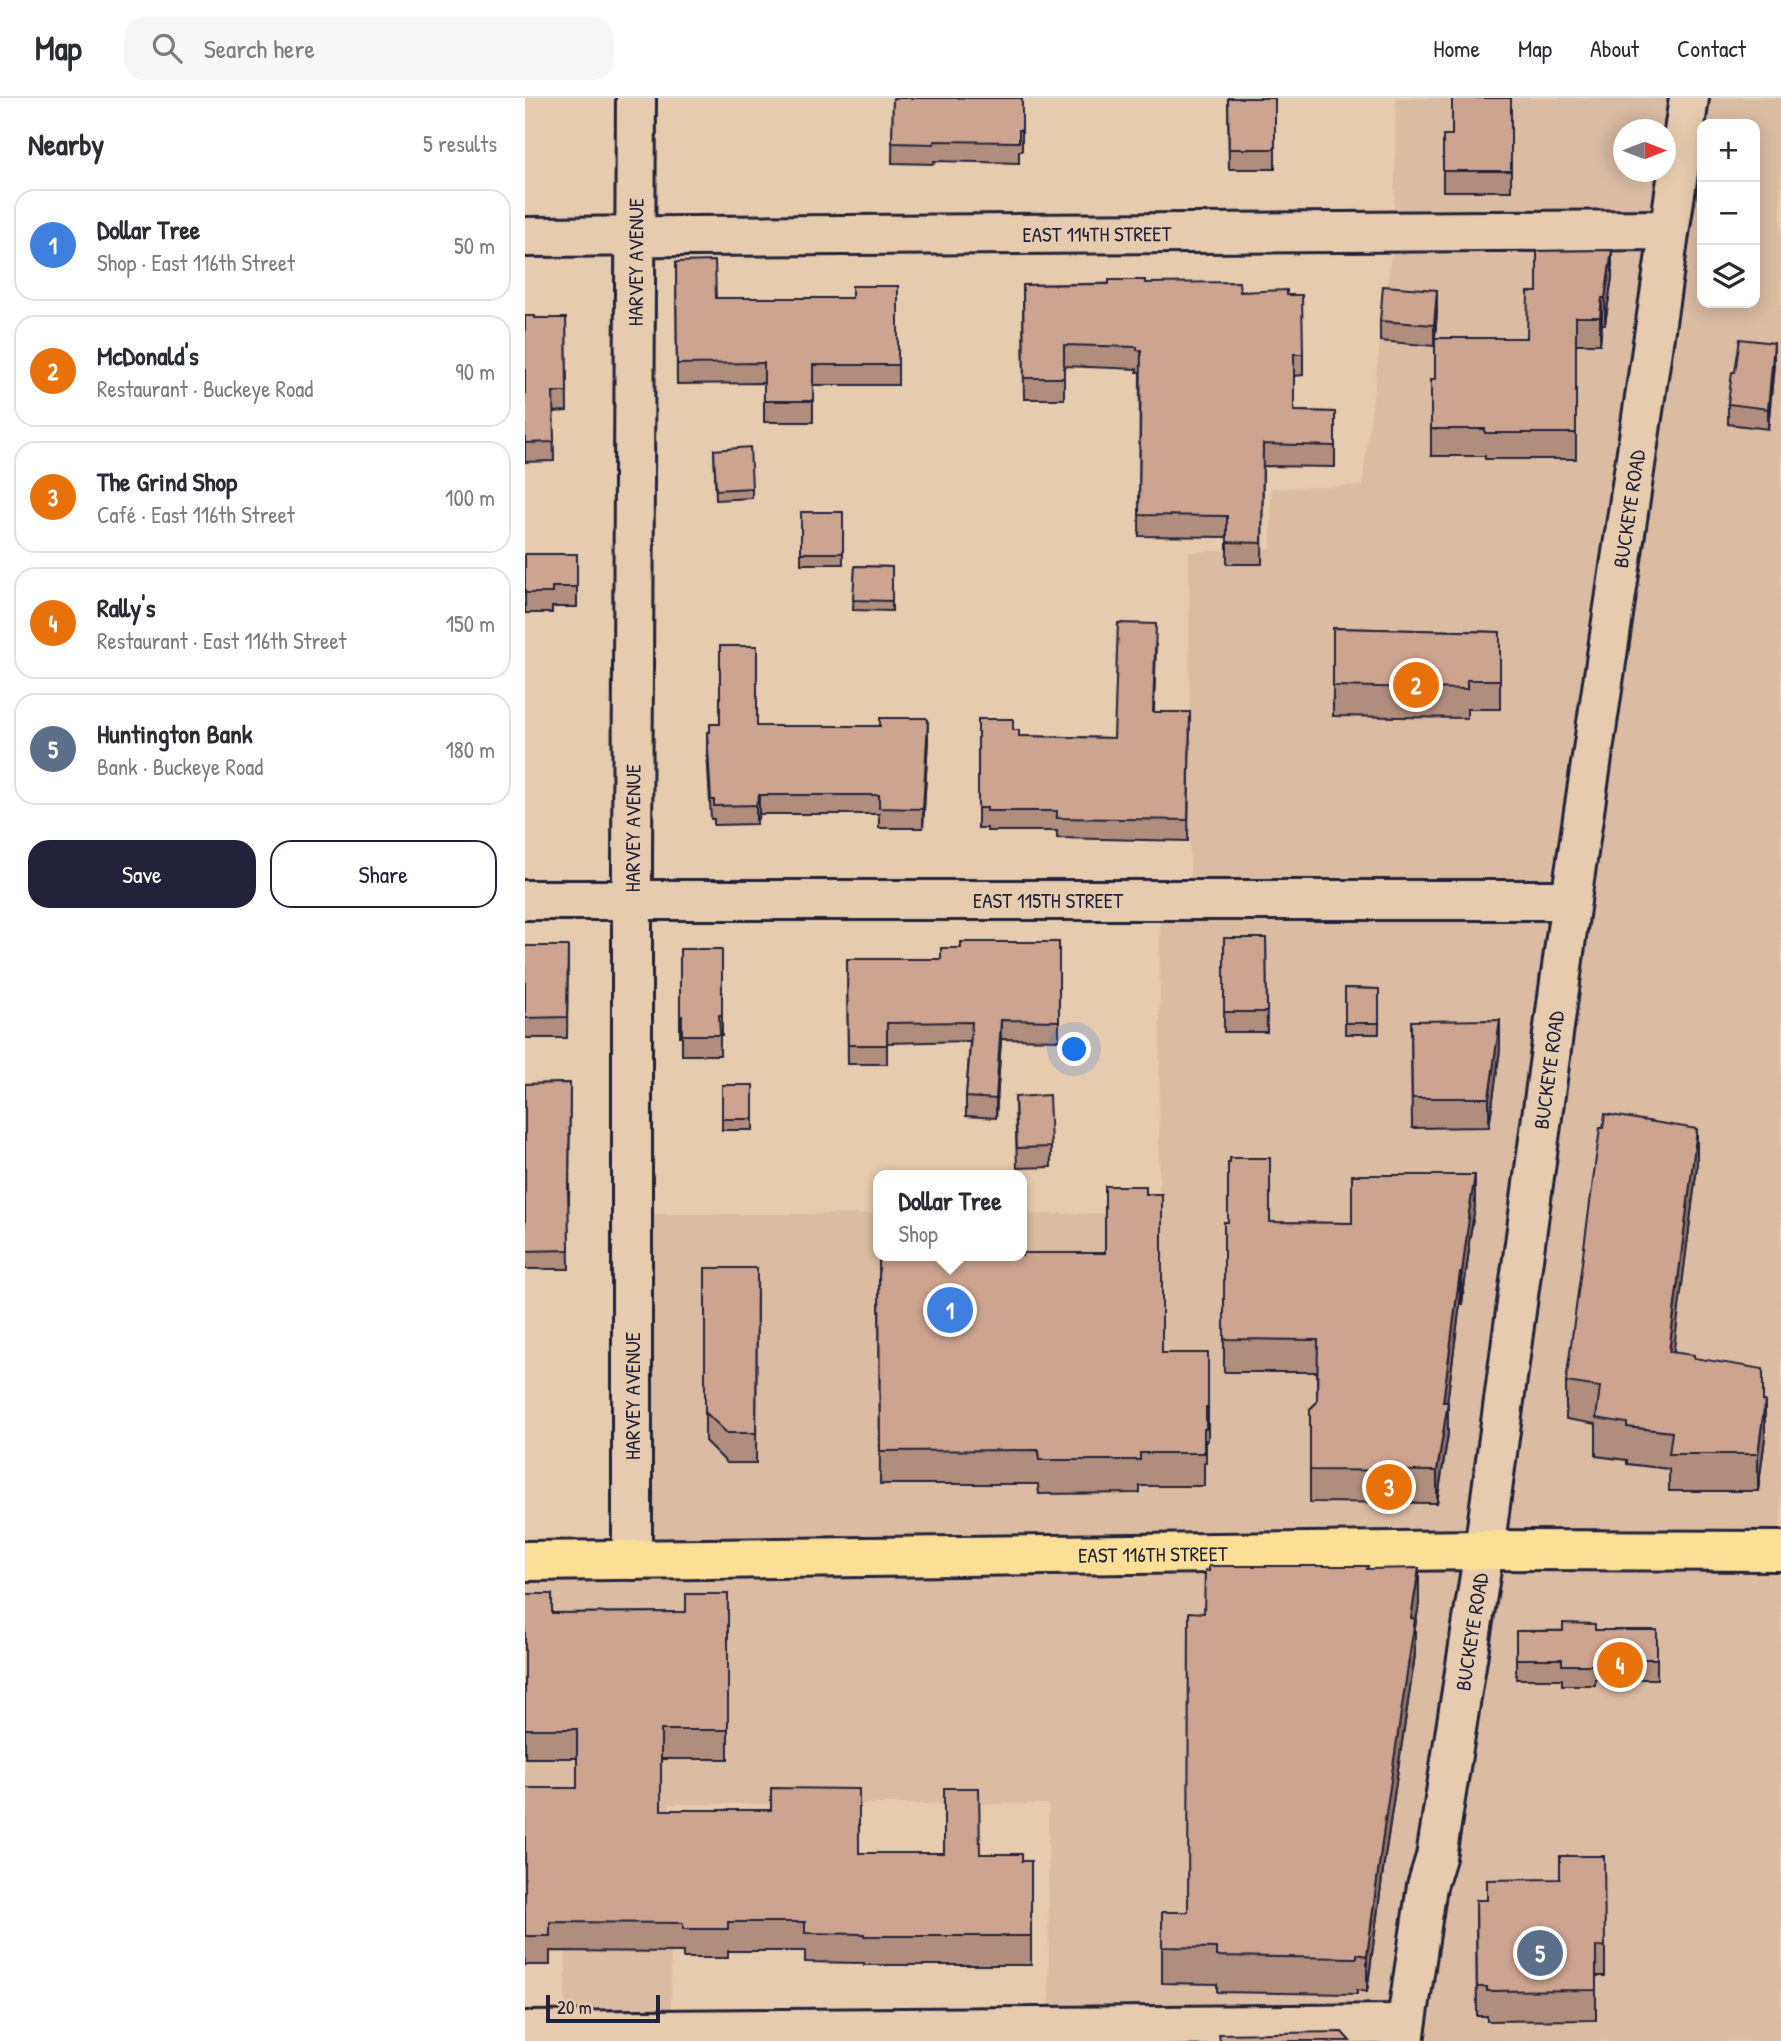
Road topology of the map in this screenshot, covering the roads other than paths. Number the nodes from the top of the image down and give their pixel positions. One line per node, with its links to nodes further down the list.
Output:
1 (636, 98): 5 (street, HARVEY AVENUE)
2 (1689, 98): 3 (street, BUCKEYE ROAD)
3 (1669, 230): 5 (street, EAST 114TH STREET); 8 (street, BUCKEYE ROAD)
4 (525, 237): 5 (street, EAST 114TH STREET)
5 (636, 237): 7 (street, HARVEY AVENUE)
6 (525, 900): 7 (street, EAST 115TH STREET)
7 (632, 900): 8 (street, EAST 115TH STREET); 11 (street, HARVEY AVENUE)
8 (1571, 900): 9 (street, BUCKEYE ROAD)
9 (1484, 1550): 10 (main road, EAST 116TH STREET); 11 (main road, EAST 116TH STREET); 14 (street, BUCKEYE ROAD)
10 (1781, 1552)
11 (632, 1560): 12 (main road, EAST 116TH STREET)
12 (525, 1561)
13 (525, 2031): 14 (street)
14 (1405, 2032)

